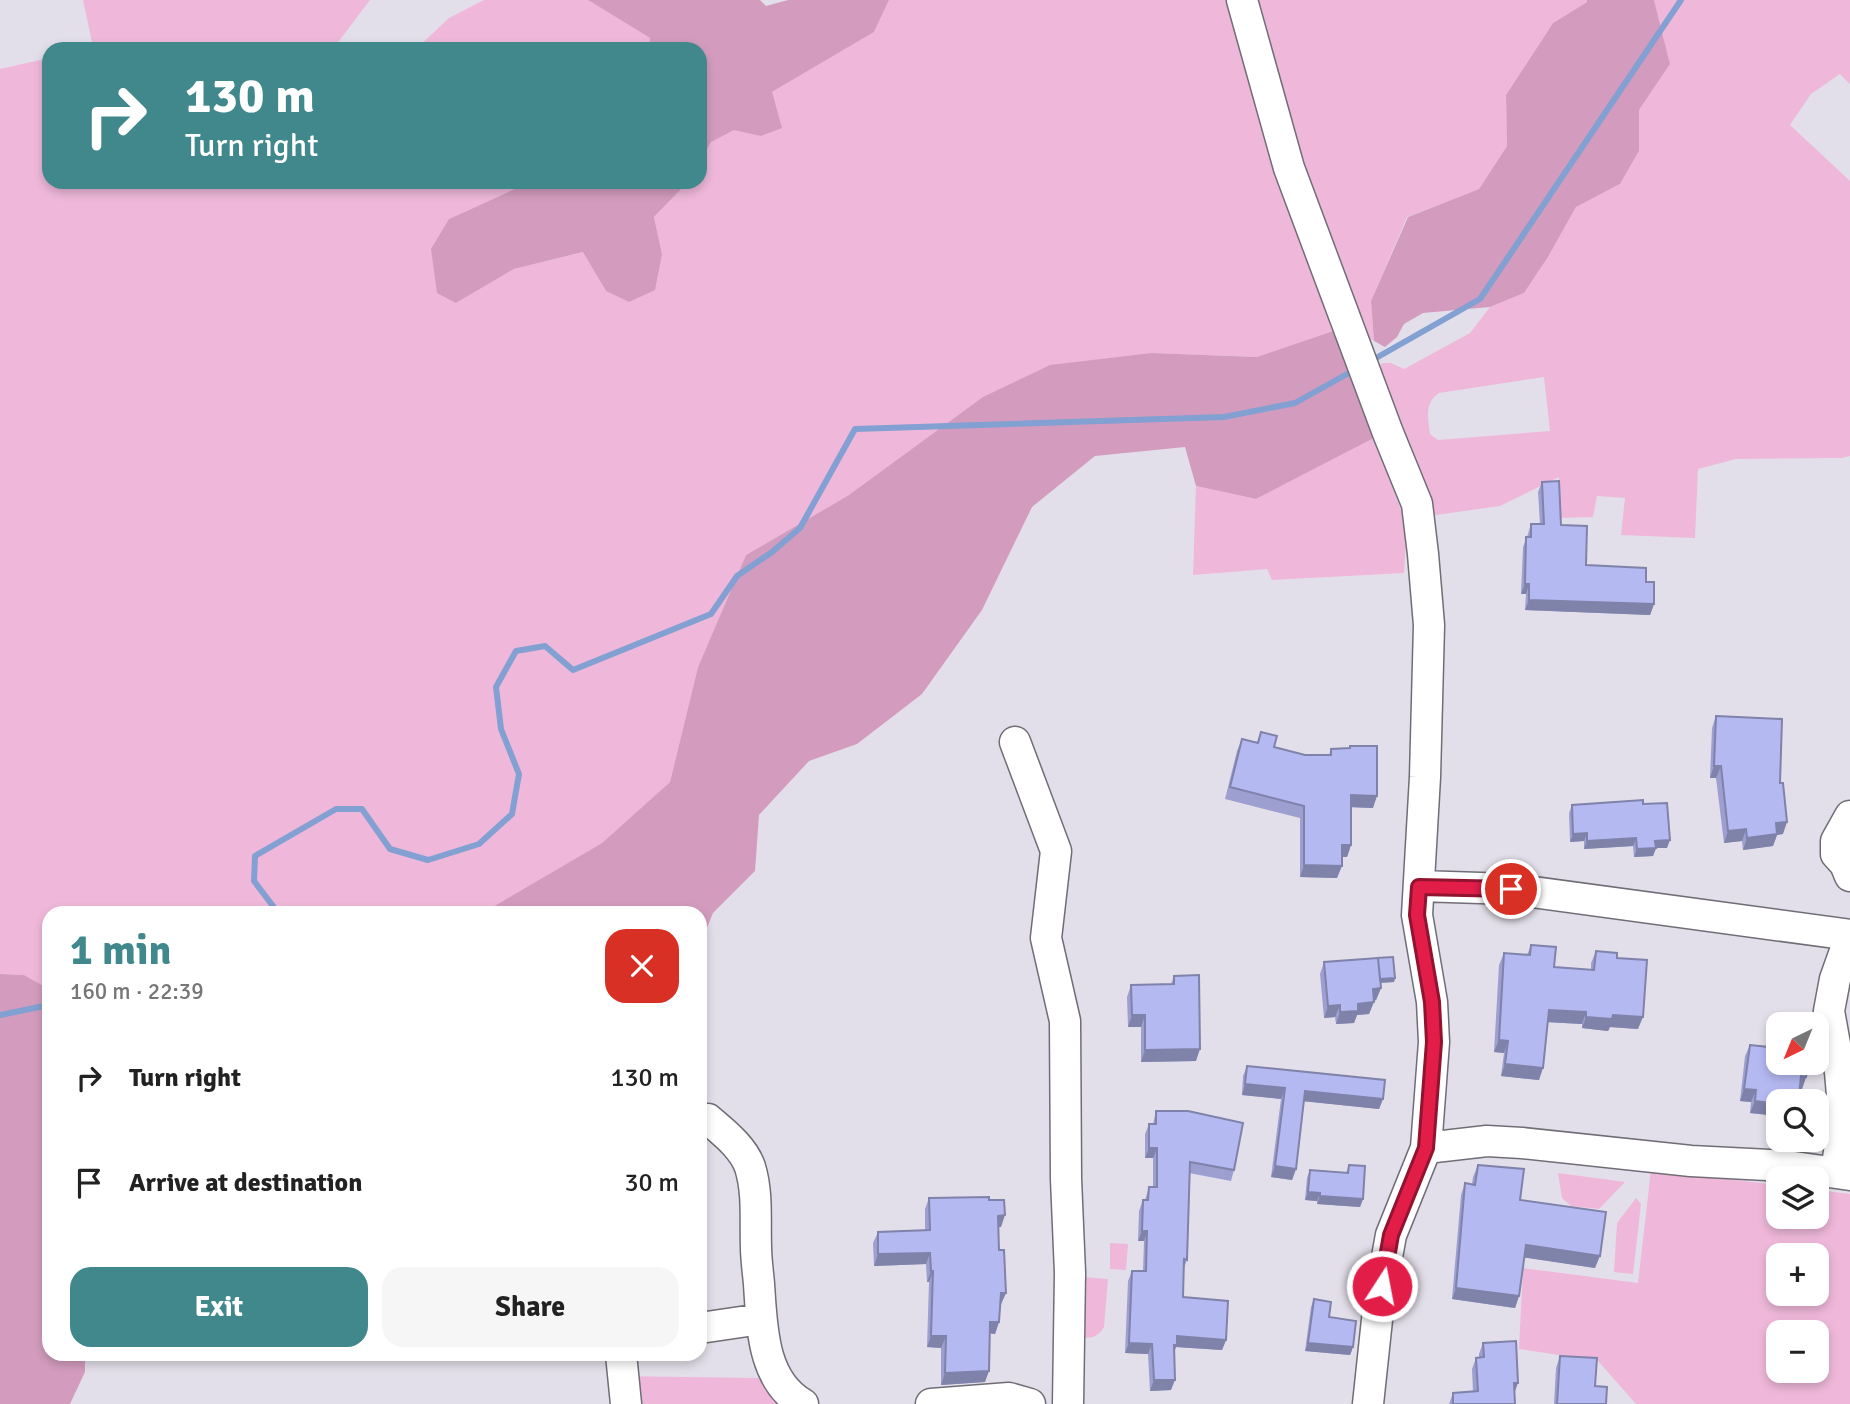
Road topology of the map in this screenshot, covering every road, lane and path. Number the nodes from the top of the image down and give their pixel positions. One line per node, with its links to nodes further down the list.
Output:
1 (1242, 0): 5 (street)
2 (1015, 742): 17 (street)
3 (1850, 816): 4 (street)
4 (1850, 876)
5 (1419, 887): 6 (street); 8 (street)
6 (1850, 936): 9 (street)
7 (708, 1119): 10 (street)
8 (1426, 1148): 9 (street); 18 (street)
9 (1843, 1173)
10 (761, 1319): 11 (street); 14 (street)
11 (707, 1327)
12 (622, 1361): 13 (street)
13 (626, 1404)
14 (803, 1404)
15 (931, 1404): 16 (street)
16 (1030, 1404)
17 (1068, 1404)
18 (1368, 1404)

